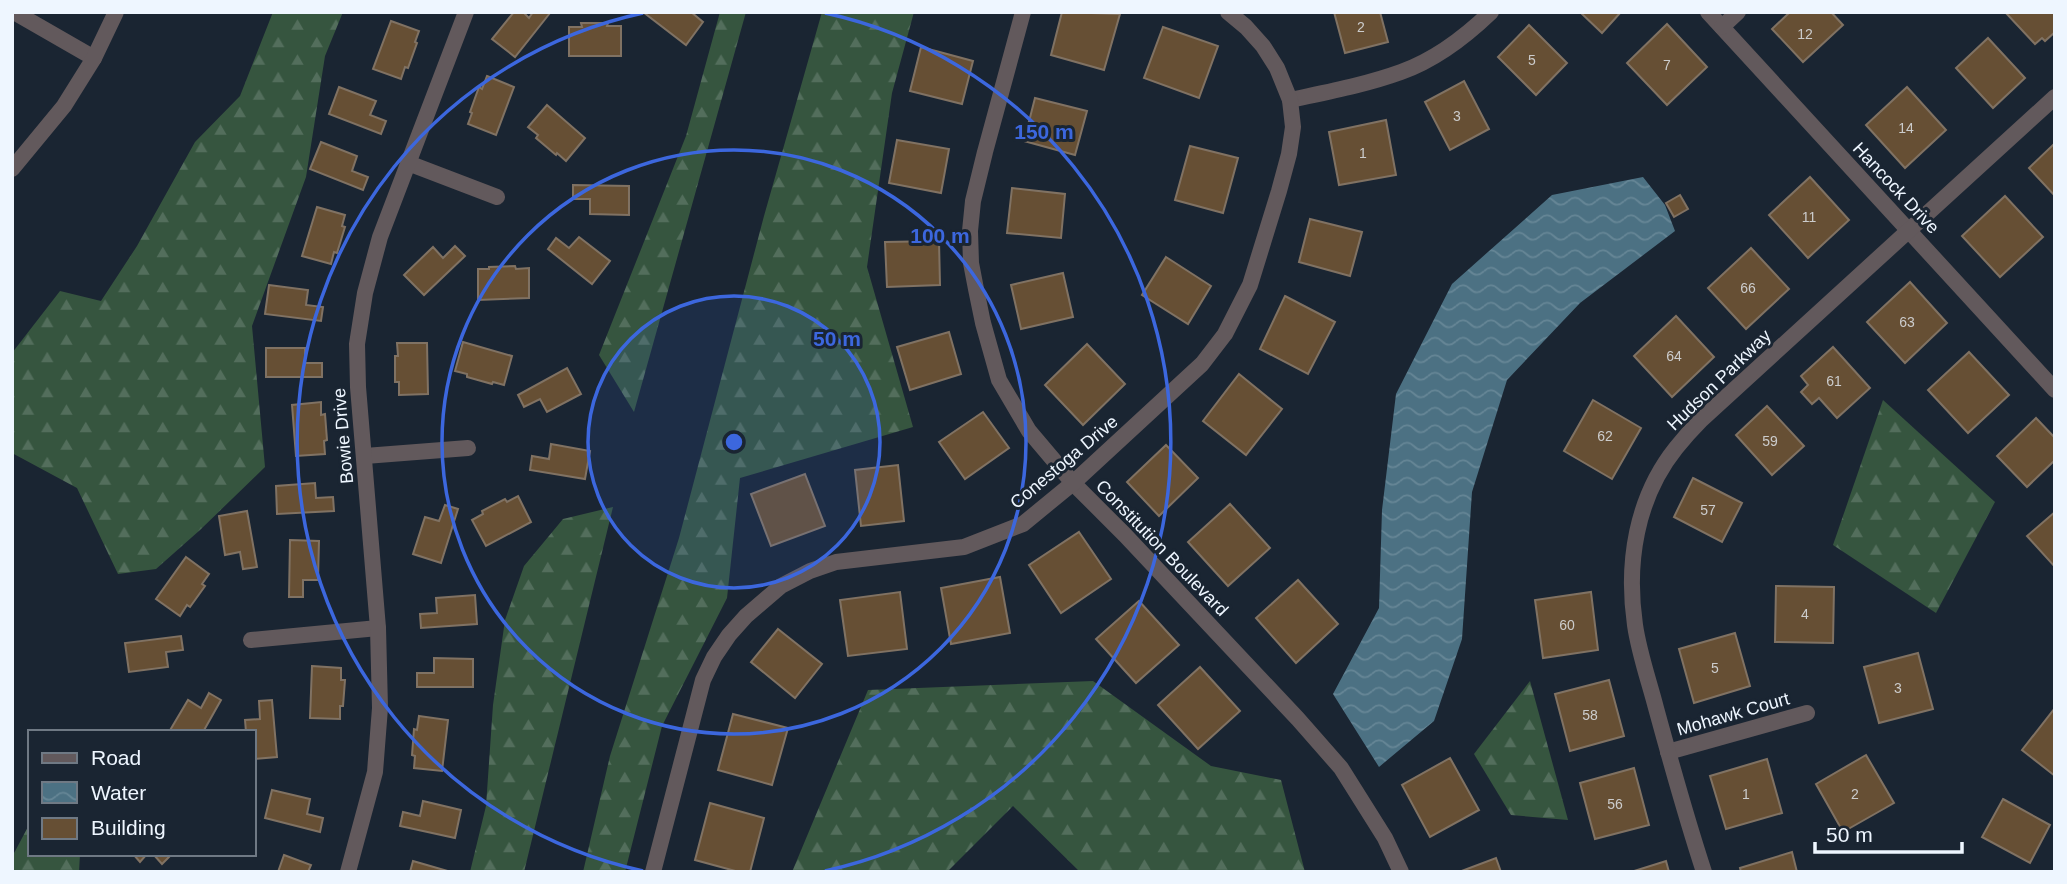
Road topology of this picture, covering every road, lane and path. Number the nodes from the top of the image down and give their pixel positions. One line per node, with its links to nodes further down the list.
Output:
1 (14, 12): 10 (street)
2 (116, 12): 10 (street)
3 (466, 12): 13 (street, Bowie Drive)
4 (1023, 12): 20 (street, Constitution Boulevard)
5 (1228, 12): 12 (street, Conestoga Drive)
6 (1491, 12): 12 (street)
7 (1708, 12): 9 (street, Hancock Drive)
8 (1738, 12): 9 (street)
9 (1722, 27): 16 (street, Hancock Drive)
10 (94, 58): 14 (street)
11 (2055, 97): 16 (street, Hudson Parkway)
12 (1290, 100): 20 (street, Conestoga Drive)
13 (408, 163): 15 (street); 19 (street, Bowie Drive)
14 (12, 169)
15 (496, 197)
16 (1910, 230): 17 (street, Hancock Drive); 24 (street, Hudson Parkway)
17 (2055, 390)
18 (468, 448): 19 (street)
19 (365, 456): 21 (street, Bowie Drive)
20 (1073, 483): 26 (street, Conestoga Drive); 27 (street, Constitution Boulevard)
21 (378, 628): 22 (street); 25 (street, Bowie Drive)
22 (251, 640)
23 (1807, 713): 24 (street, Mohawk Court)
24 (1668, 752): 28 (street, Hudson Parkway)
25 (348, 872)
26 (653, 872)
27 (1401, 872)
28 (1704, 872)

